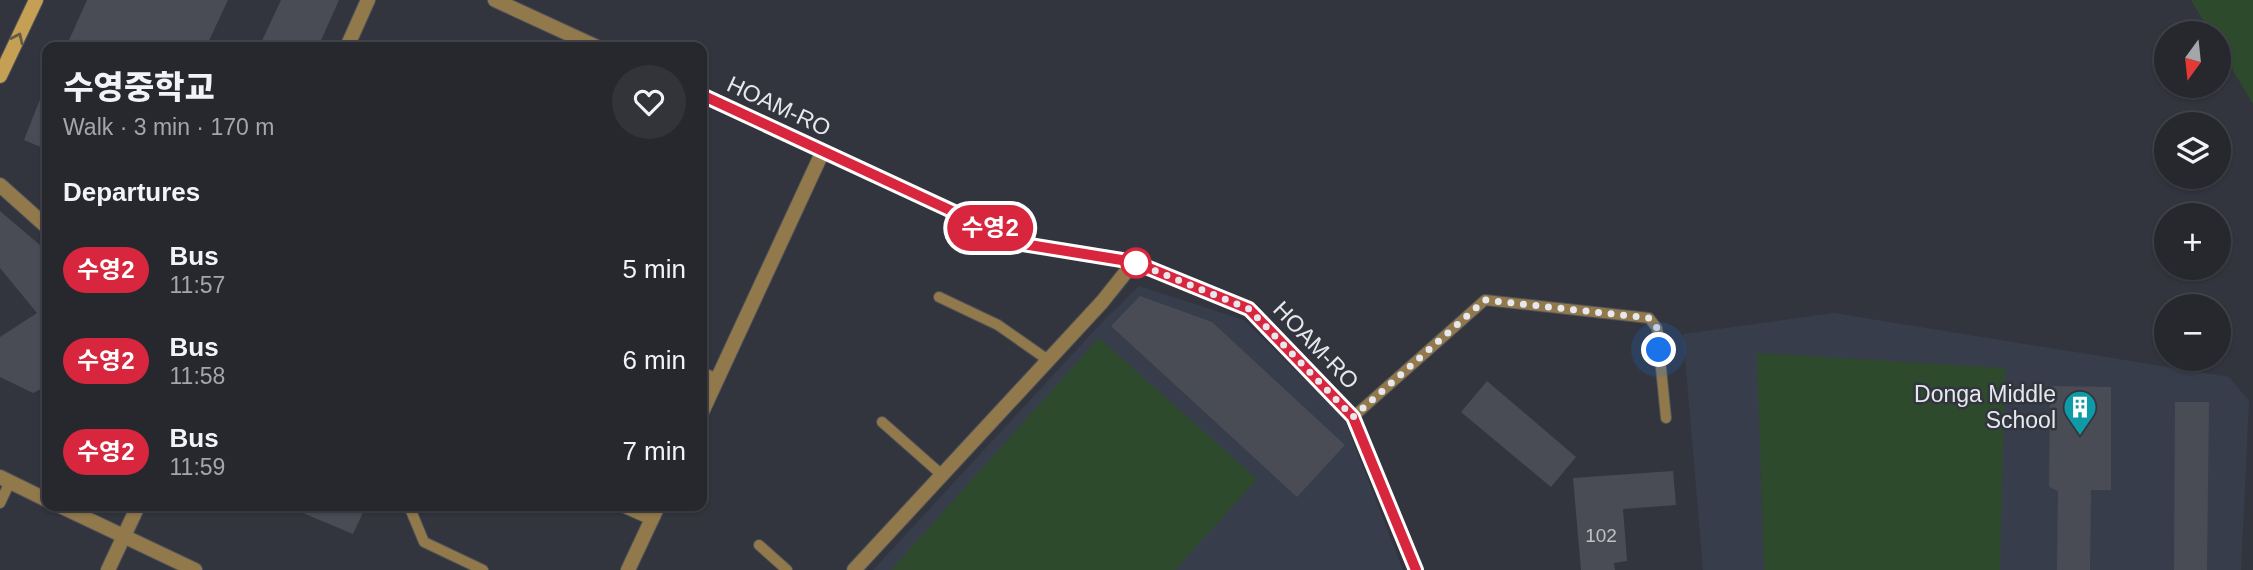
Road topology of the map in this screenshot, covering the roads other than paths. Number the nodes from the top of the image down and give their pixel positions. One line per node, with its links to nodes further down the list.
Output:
1 (36, 0): 6 (main road, one-way to 1)
2 (368, 0): 4 (street)
3 (495, 0): 5 (street)
4 (349, 42)
5 (586, 42)
6 (0, 76)
7 (707, 97): 8 (street, HOAM-RO)
8 (823, 151): 11 (street, HOAM-RO); 15 (street)
9 (0, 185): 10 (street)
10 (42, 223)
11 (1134, 262): 13 (street); 17 (street, HOAM-RO)
12 (939, 297): 13 (lane)
13 (1048, 360): 20 (street)
14 (707, 374): 15 (lane)
15 (717, 379): 16 (street)
16 (707, 401)
17 (1353, 417): 18 (lane); 36 (street, HOAM-RO)
18 (1666, 418)
19 (882, 422): 20 (lane)
20 (942, 475): 35 (street)
21 (5, 480): 22 (street); 23 (lane)
22 (42, 498)
23 (0, 503)
24 (70, 511): 28 (street)
25 (136, 511): 28 (street)
26 (411, 511): 32 (lane)
27 (655, 512): 33 (street)
28 (124, 537): 30 (street); 31 (street)
29 (758, 545): 34 (lane)
30 (108, 570)
31 (195, 570)
32 (483, 570)
33 (628, 570)
34 (787, 570)
35 (854, 570)
36 (1416, 570)

